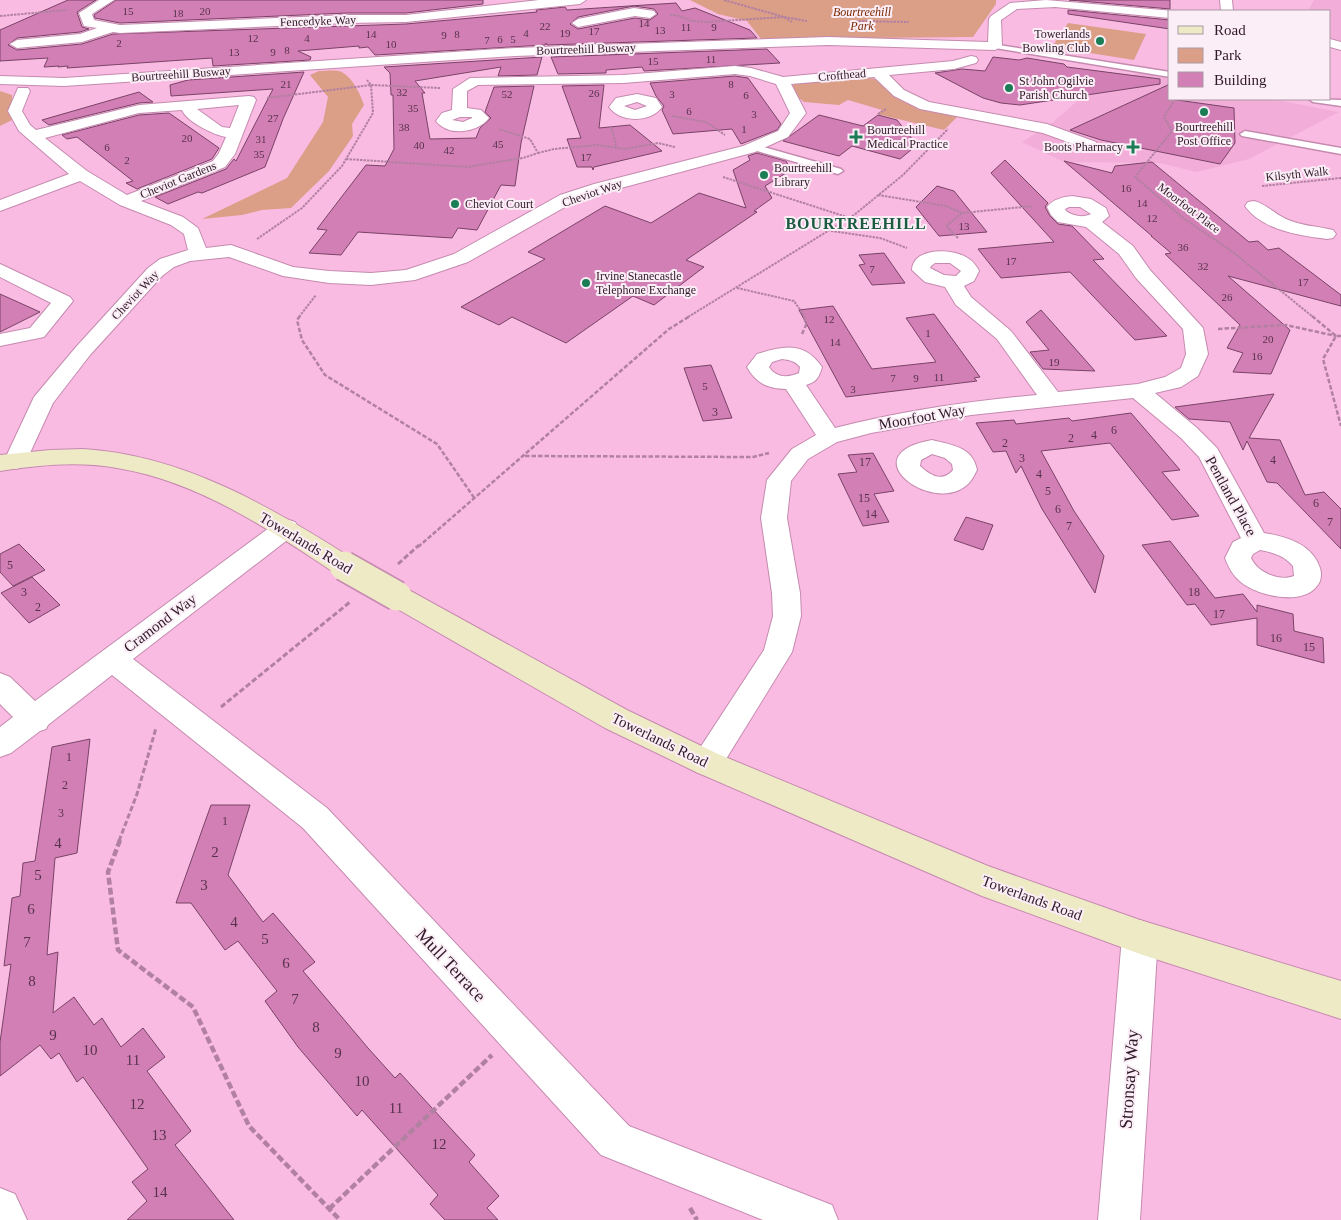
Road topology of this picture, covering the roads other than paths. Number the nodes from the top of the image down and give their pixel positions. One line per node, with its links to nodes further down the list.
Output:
1 (572, 0): 2 (street, Fencedyke Way); 8 (street, Fencedyke Way)
2 (580, 0)
3 (103, 2): 9 (street, Fencedyke Way)
4 (1056, 2): 6 (street); 12 (street)
5 (650, 14): 7 (street)
6 (1168, 14)
7 (578, 23)
8 (234, 25): 9 (street, Fencedyke Way); 10 (street)
9 (111, 28): 11 (street)
10 (228, 41)
11 (17, 44)
12 (995, 46): 15 (lane, Bourtreehill Busway); 17 (street, Bourtreehill Busway)
13 (971, 60): 14 (street, Crofthead)
14 (878, 72): 18 (street, Crofthead); 28 (street)
15 (1168, 75)
16 (623, 79): 18 (street); 23 (street); 24 (street)
17 (0, 80)
18 (782, 81): 29 (street, Cheviot Way)
19 (23, 91): 27 (street, Cheviot Gardens)
20 (1320, 100): 21 (lane)
21 (1341, 103)
22 (189, 104): 25 (street); 25 (street, Cheviot Gardens); 27 (street)
23 (651, 110)
24 (474, 124)
25 (236, 133): 33 (street, Cheviot Gardens)
26 (1246, 134): 30 (lane)
27 (34, 136): 32 (street, Cheviot Gardens)
28 (1090, 144)
29 (752, 148): 31 (lane); 38 (street, Cheviot Way)
30 (1341, 151)
31 (838, 172)
32 (81, 175): 33 (street, Cheviot Gardens); 34 (street)
33 (126, 200): 38 (street)
34 (0, 206)
35 (1254, 206): 37 (street)
36 (1056, 207): 43 (street, Moorfoot Way)
37 (1336, 235)
38 (198, 253): 48 (street, Cheviot Way)
39 (0, 270): 41 (street)
40 (952, 282): 40 (street); 44 (street)
41 (0, 340)
42 (793, 383): 42 (street); 46 (street)
43 (1138, 391): 44 (street, Moorfoot Way); 50 (street, Pentland Place)
44 (1052, 400): 45 (street, Moorfoot Way)
45 (906, 420): 46 (street, Moorfoot Way); 47 (street)
46 (828, 437): 55 (street, Moorfoot Way)
47 (923, 448)
48 (8, 462): 49 (street, Towerlands Road)
49 (286, 528): 51 (street, Cramond Way); 55 (street, Towerlands Road, bridge)
50 (1256, 541)
51 (112, 659): 53 (street, Cramond Way); 60 (street, Mull Terrace)
52 (0, 686): 53 (street)
53 (34, 720): 54 (street, Cramond Way)
54 (0, 744)
55 (707, 763): 56 (street, Towerlands Road)
56 (1140, 937): 57 (street, Towerlands Road); 61 (street, Stronsay Way)
57 (1341, 1000)
58 (0, 1209): 59 (street)
59 (6, 1220)
60 (817, 1220)
61 (1119, 1220)

